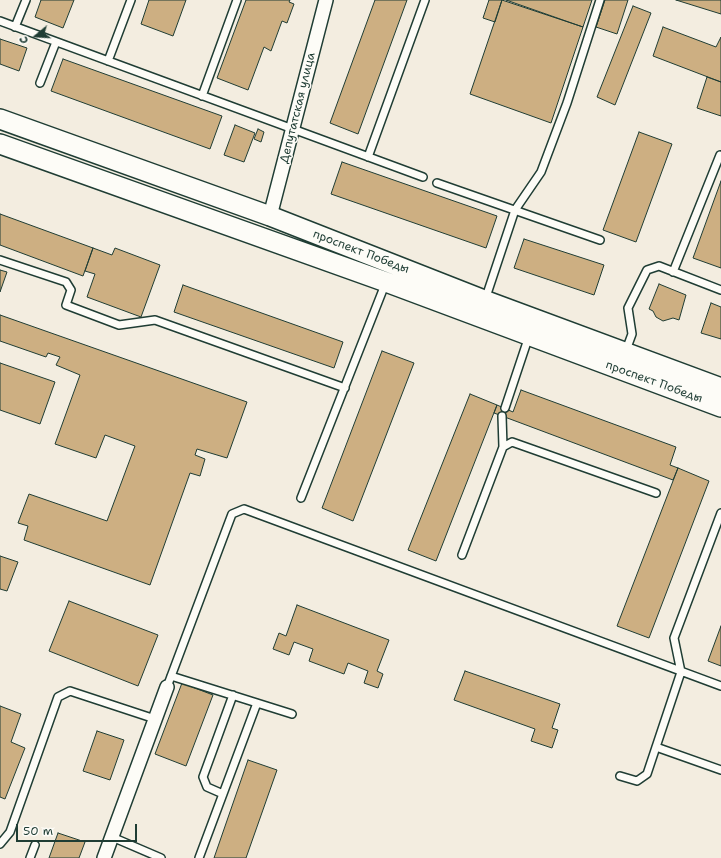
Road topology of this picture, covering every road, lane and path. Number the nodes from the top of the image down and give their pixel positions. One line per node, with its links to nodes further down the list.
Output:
1 (26, 0): 8 (lane)
2 (131, 0): 10 (lane)
3 (237, 0): 12 (lane)
4 (326, 0): 14 (street, Депутатская улица)
5 (425, 0): 17 (lane)
6 (600, 0): 20 (lane)
7 (0, 21): 8 (lane)
8 (15, 27): 9 (lane)
9 (56, 42): 10 (lane); 11 (lane)
10 (108, 62): 12 (lane)
11 (40, 83)
12 (202, 96): 14 (lane)
13 (0, 119): 21 (main road, проспект Победы)
14 (293, 130): 17 (lane); 21 (street, Депутатская улица)
15 (0, 144): 25 (main road, проспект Победы)
16 (720, 155): 24 (lane)
17 (368, 157): 18 (lane)
18 (423, 177)
19 (437, 183): 20 (lane)
20 (515, 210): 22 (lane); 27 (lane)
21 (270, 216): 27 (main road, проспект Победы)
22 (600, 240)
23 (0, 260): 30 (lane)
24 (673, 272): 26 (lane); 29 (lane)
25 (386, 282): 28 (main road, проспект Победы); 30 (lane)
26 (721, 290)
27 (484, 300): 29 (main road, проспект Победы)
28 (529, 336): 32 (main road, проспект Победы); 33 (lane)
29 (625, 353): 31 (main road, проспект Победы)
30 (345, 388): 37 (lane)
31 (721, 388)
32 (721, 407)
33 (505, 408)
34 (502, 416): 35 (lane)
35 (502, 447): 36 (lane); 39 (lane)
36 (656, 494)
37 (301, 498)
38 (721, 513): 40 (lane)
39 (462, 554)
40 (681, 672): 41 (lane); 42 (lane); 47 (lane)
41 (169, 681): 43 (lane); 46 (street)
42 (721, 686)
43 (233, 695): 44 (lane); 50 (lane)
44 (257, 703): 45 (lane); 50 (lane)
45 (292, 714)
46 (155, 719): 51 (street); 52 (lane)
47 (656, 747): 48 (lane); 49 (lane)
48 (721, 770)
49 (620, 776)
50 (223, 794): 57 (lane)
51 (112, 838): 55 (street); 56 (lane)
52 (0, 844)
53 (35, 845): 54 (lane)
54 (30, 858)
55 (104, 858)
56 (161, 858)
57 (198, 858)

